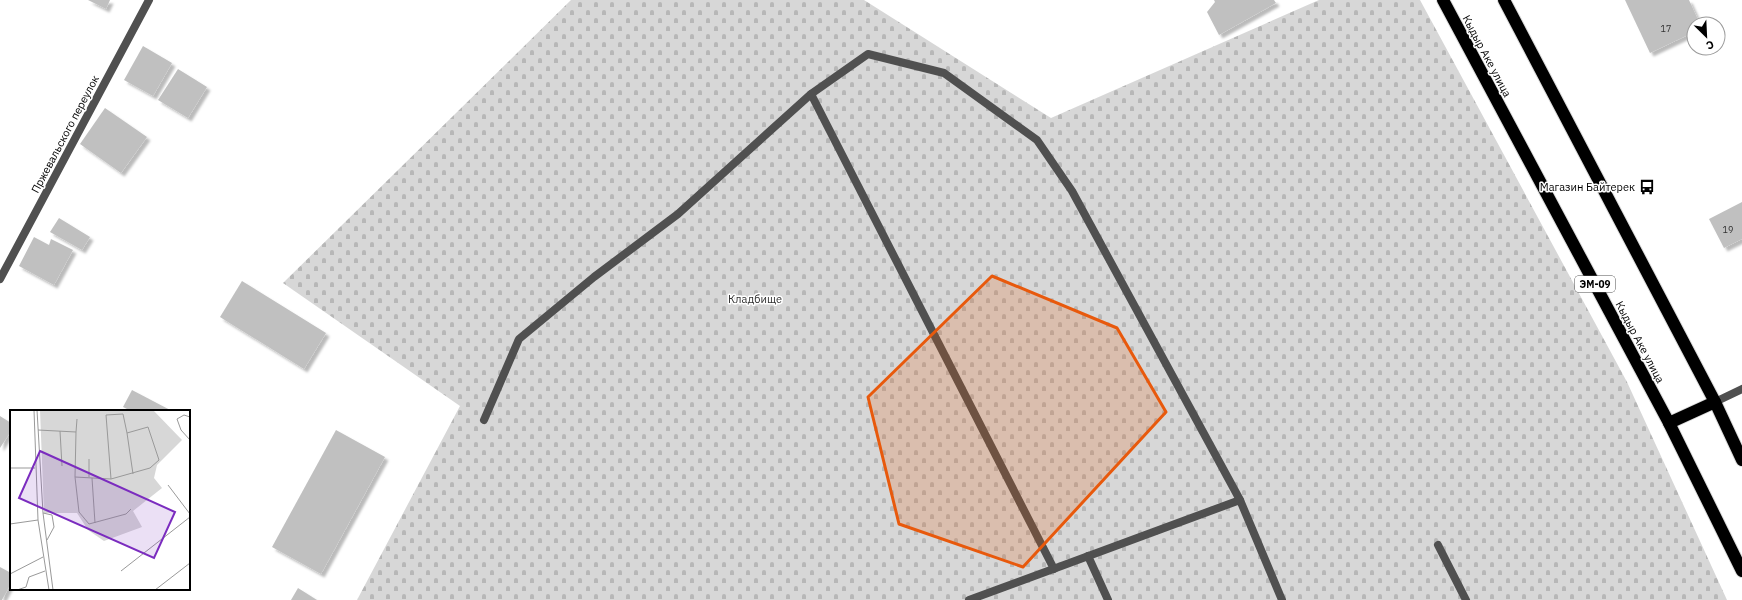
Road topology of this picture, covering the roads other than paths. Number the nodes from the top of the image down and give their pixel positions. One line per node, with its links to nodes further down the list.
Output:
1 (149, 0): 5 (street, Пржевальского переулок)
2 (1443, 0): 9 (highway, Кыдыр Аке улица / ЭМ-09)
3 (1504, 0): 7 (highway)
4 (810, 94): 8 (street); 11 (street); 14 (street)
5 (0, 279)
6 (1742, 390): 7 (street)
7 (1715, 402): 9 (highway); 10 (highway)
8 (484, 420)
9 (1669, 423): 15 (highway, Кыдыр Аке улица / ЭМ-09)
10 (1742, 460)
11 (1240, 500): 13 (street); 18 (street)
12 (1438, 545): 19 (street)
13 (1088, 556): 14 (street); 17 (street)
14 (1054, 569): 16 (street)
15 (1742, 571)
16 (969, 600)
17 (1108, 600)
18 (1282, 600)
19 (1466, 600)

